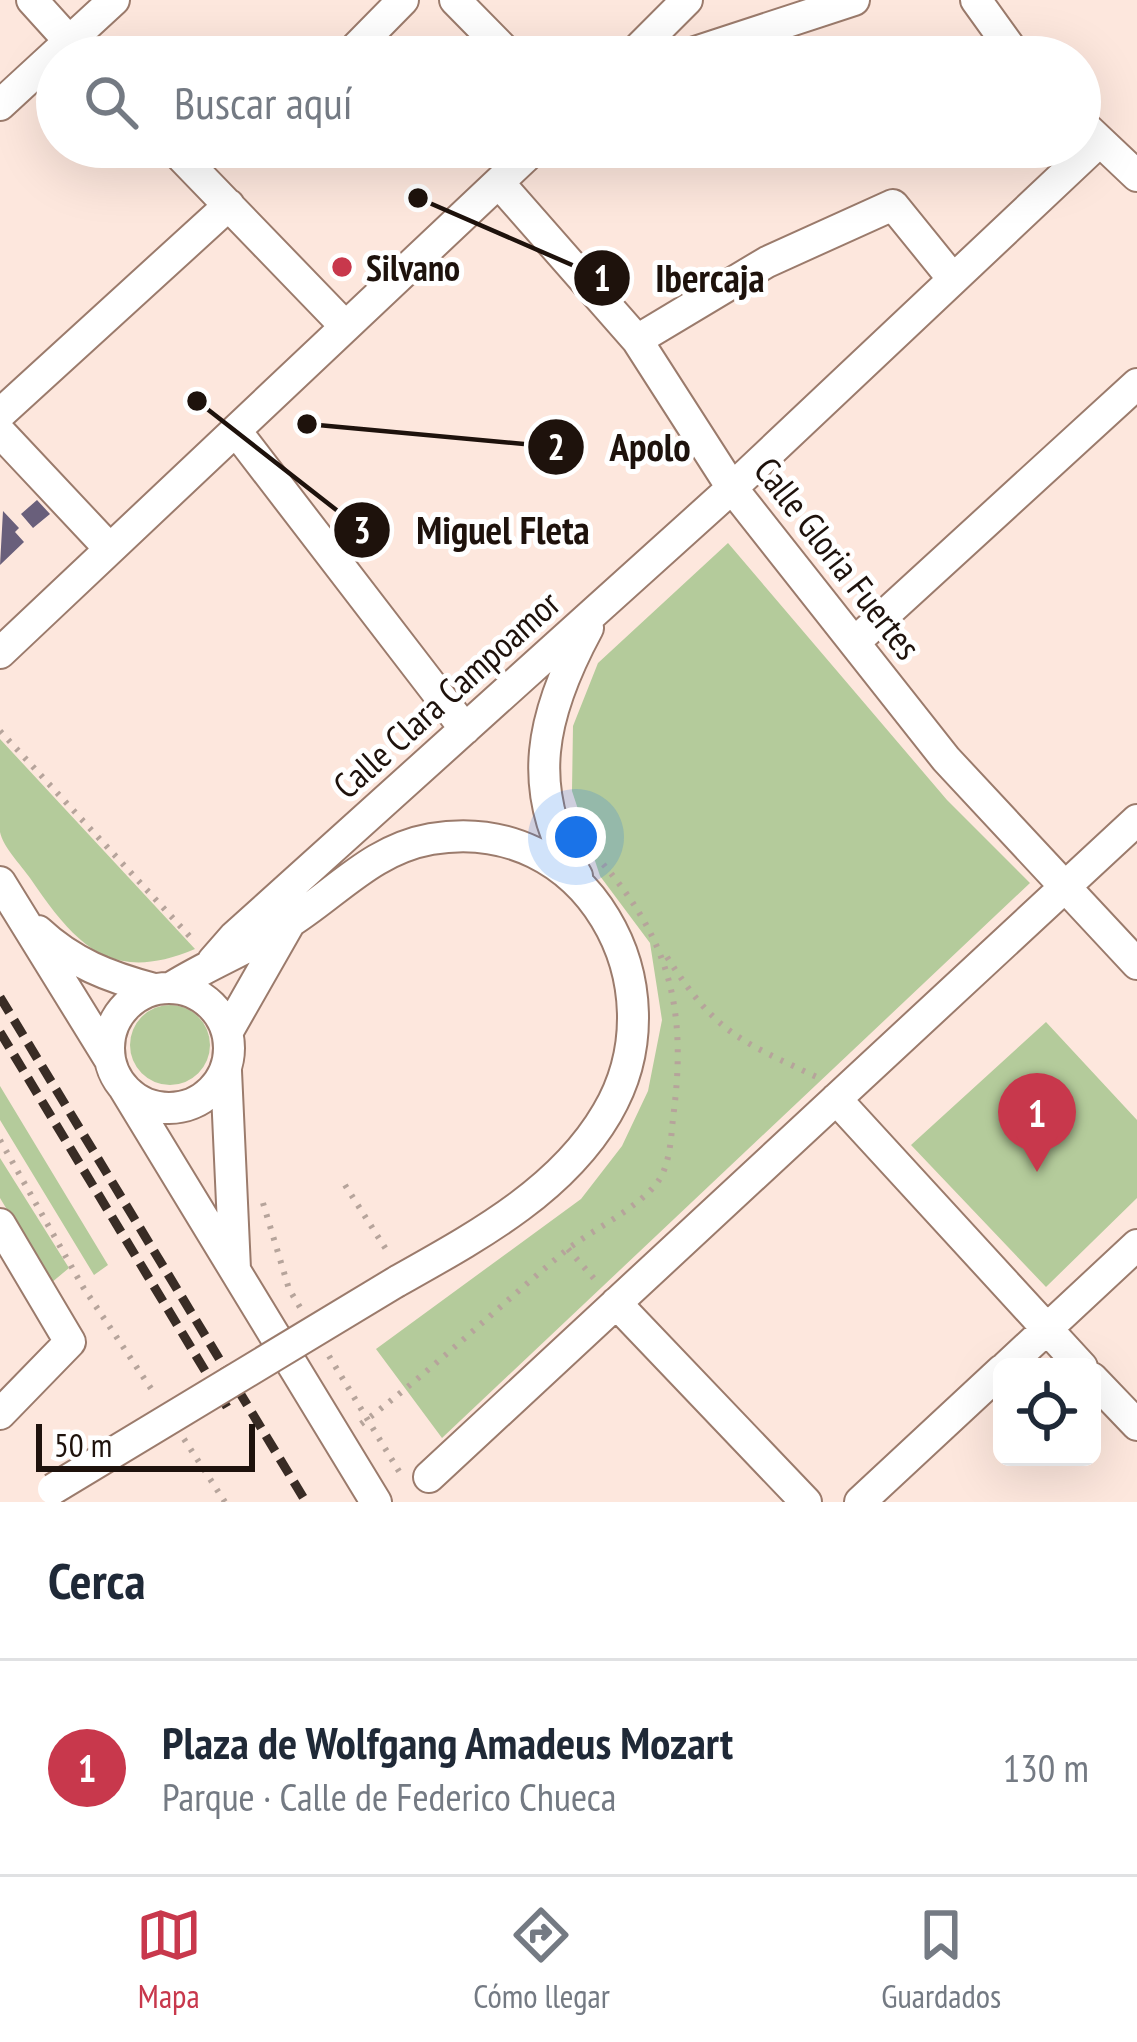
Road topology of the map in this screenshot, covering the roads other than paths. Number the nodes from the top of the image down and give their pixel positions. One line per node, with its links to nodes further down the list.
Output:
1 (32, 0): 8 (street)
2 (114, 0): 9 (street)
3 (403, 0): 10 (street)
4 (455, 0): 11 (street)
5 (687, 0): 12 (street)
6 (854, 0): 13 (street)
7 (976, 0): 14 (street)
8 (64, 36)
9 (87, 36)
10 (368, 36)
11 (490, 36)
12 (651, 36)
13 (744, 36)
14 (1002, 36)
15 (36, 79): 16 (street)
16 (0, 104)
17 (1101, 142): 21 (street)
18 (193, 168): 23 (street)
19 (514, 168): 22 (street)
20 (1056, 168): 24 (street, Calle Clara Campoamor)
21 (1137, 176)
22 (499, 183): 25 (street); 26 (street, Calle Gloria Fuertes)
23 (229, 205): 25 (street); 28 (street)
24 (953, 279): 26 (street); 31 (street, Calle Clara Campoamor)
25 (345, 326): 29 (street)
26 (638, 340): 31 (street, Calle Gloria Fuertes)
27 (1137, 384): 36 (street)
28 (0, 414)
29 (236, 431): 32 (street); 38 (street)
30 (0, 432): 32 (street)
31 (732, 488): 34 (street, Calle Clara Campoamor); 36 (street, Calle Gloria Fuertes)
32 (108, 547): 33 (street)
33 (65, 588): 35 (street); 37 (street)
34 (597, 610): 38 (street, Calle Clara Campoamor); 42 (street)
35 (0, 622)
36 (855, 643): 41 (street, Calle Gloria Fuertes)
37 (0, 652)
38 (465, 729): 45 (street, Calle Clara Campoamor)
39 (1137, 820): 41 (street)
40 (0, 883): 43 (street)
41 (1066, 886): 46 (street, Calle Gloria Fuertes); 52 (street)
42 (586, 892): 44 (street); 65 (street, bridge)
43 (20, 915): 47 (street); 49 (street)
44 (289, 924): 45 (street); 48 (street)
45 (213, 962): 47 (street)
46 (1137, 964)
47 (163, 988): 48 (street); 49 (street)
48 (228, 1031): 50 (street)
49 (110, 1060): 51 (street)
50 (226, 1071): 51 (street); 55 (street)
51 (124, 1088): 55 (street)
52 (836, 1099): 56 (street); 57 (street)
53 (0, 1224): 62 (street)
54 (1137, 1245): 57 (street)
55 (235, 1268): 66 (street)
56 (616, 1303): 64 (street); 67 (street)
57 (1046, 1330): 58 (street); 59 (street)
58 (1016, 1358)
59 (1073, 1358)
60 (993, 1379): 68 (street)
61 (1101, 1387): 63 (street)
62 (0, 1414)
63 (1137, 1424)
64 (415, 1476)
65 (43, 1496)
66 (376, 1502)
67 (806, 1502)
68 (860, 1502)

